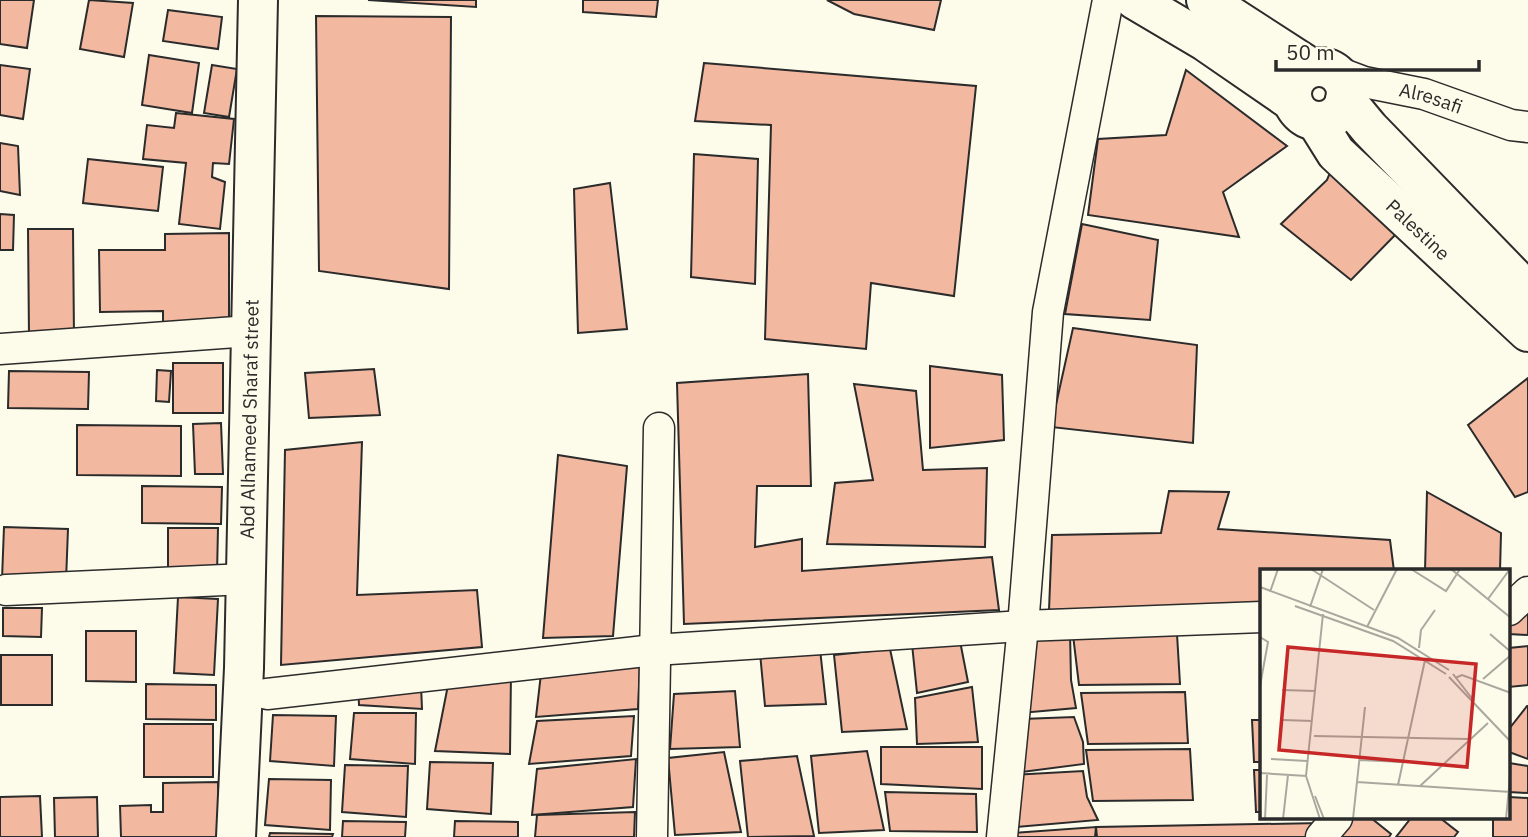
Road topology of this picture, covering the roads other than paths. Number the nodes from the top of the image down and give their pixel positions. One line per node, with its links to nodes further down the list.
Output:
1 (258, 0): 10 (main road, Abd Alhameed Sharaf street)
2 (276, 0): 19 (main road, Abd Alhameed Sharaf street)
3 (1108, 0): 17 (street)
4 (1135, 0): 6 (main road, Palestine)
5 (1206, 0): 6 (main road, Palestine)
6 (1328, 98): 7 (street, Alresafi); 8 (street, Alresafi); 9 (main road, Palestine); 11 (main road, Palestine)
7 (1528, 127)
8 (1528, 149)
9 (1528, 292)
10 (250, 331): 12 (street); 14 (main road, Abd Alhameed Sharaf street)
11 (1528, 332)
12 (0, 349)
13 (659, 428): 18 (street)
14 (246, 579): 15 (street); 21 (main road, Abd Alhameed Sharaf street)
15 (6, 590)
16 (1260, 617): 17 (street)
17 (1023, 626): 18 (street); 24 (street)
18 (654, 650): 19 (street); 23 (street)
19 (267, 694): 22 (main road, Abd Alhameed Sharaf street)
20 (1335, 820): 25 (street)
21 (236, 837)
22 (263, 837)
23 (652, 837)
24 (1002, 837)
25 (1321, 837)

